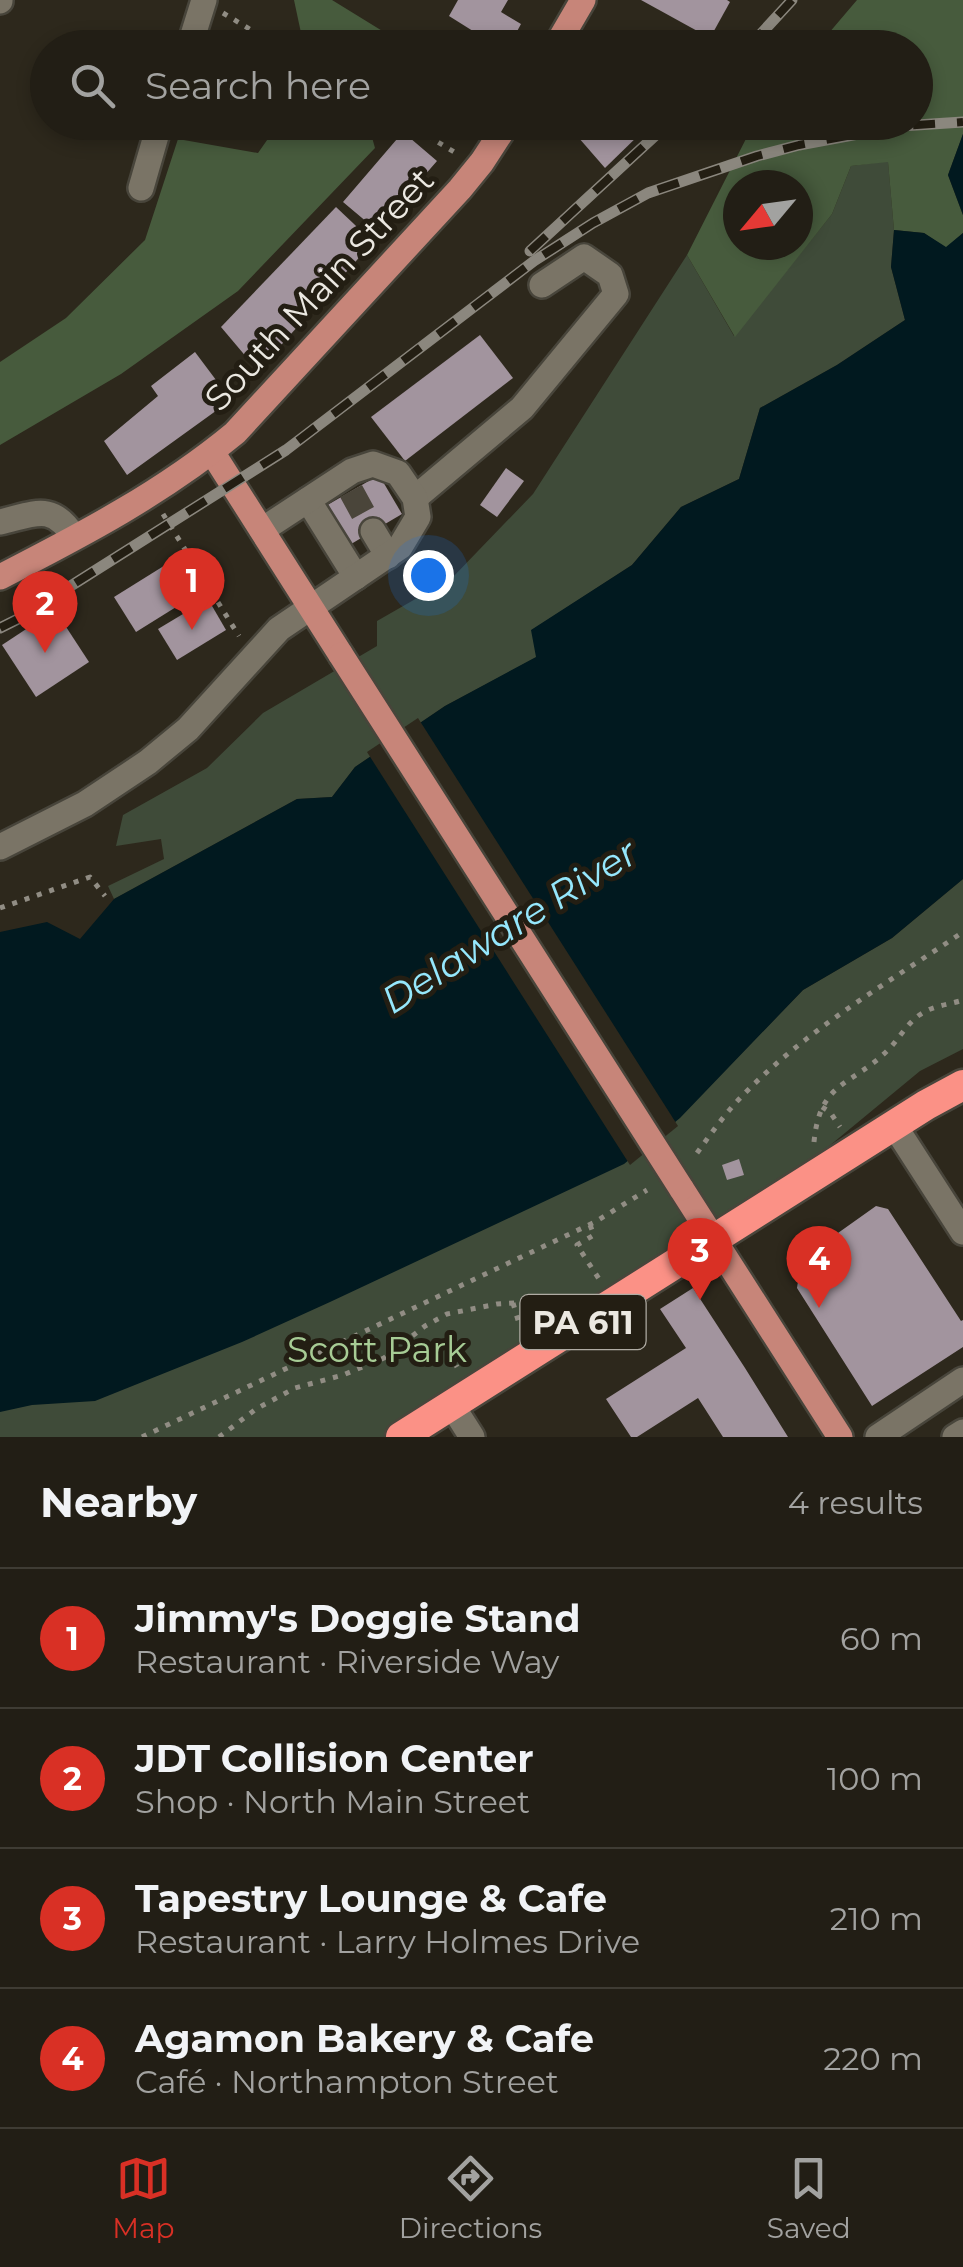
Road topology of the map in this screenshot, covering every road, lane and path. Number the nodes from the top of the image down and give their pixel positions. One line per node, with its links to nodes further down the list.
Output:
1 (583, 0): 5 (main road)
2 (213, 6): 3 (street); 4 (path)
3 (199, 30)
4 (252, 30)
5 (566, 30)
6 (155, 140): 10 (street)
7 (434, 140): 9 (path)
8 (496, 140): 9 (main road, South Main Street)
9 (478, 167): 12 (main road, South Main Street)
10 (141, 188)
11 (542, 284): 13 (street)
12 (212, 452): 17 (main road); 19 (main road, South Main Street)
13 (415, 498): 14 (street); 20 (street)
14 (308, 500): 17 (street); 22 (street)
15 (161, 511): 24 (path)
16 (0, 522): 19 (street)
17 (262, 530): 23 (main road)
18 (373, 531): 20 (street)
19 (74, 538): 21 (main road, South Main Street)
20 (388, 556): 22 (street)
21 (0, 577)
22 (356, 578): 23 (street)
23 (312, 607): 25 (street); 39 (main road, bridge)
24 (238, 636)
25 (0, 846)
26 (105, 896): 27 (path)
27 (0, 908)
28 (963, 932): 35 (path)
29 (963, 1000): 31 (path)
30 (963, 1085): 32 (highway, PA 611)
31 (822, 1107): 33 (path); 34 (path)
32 (894, 1125): 38 (street); 39 (highway, PA 611)
33 (840, 1126)
34 (814, 1142)
35 (697, 1153)
36 (646, 1190): 37 (path)
37 (589, 1224): 40 (path); 49 (path)
38 (963, 1232)
39 (714, 1240): 47 (highway, PA 611); 53 (main road)
40 (599, 1279)
41 (513, 1304): 42 (path); 43 (path); 50 (path)
42 (549, 1309)
43 (520, 1327)
44 (450, 1354): 45 (path)
45 (457, 1367)
46 (963, 1380): 54 (street)
47 (452, 1404): 51 (highway, PA 611); 52 (street)
48 (963, 1432): 55 (street)
49 (142, 1437)
50 (219, 1437)
51 (400, 1437)
52 (472, 1437)
53 (840, 1437)
54 (878, 1437)
55 (954, 1437)

